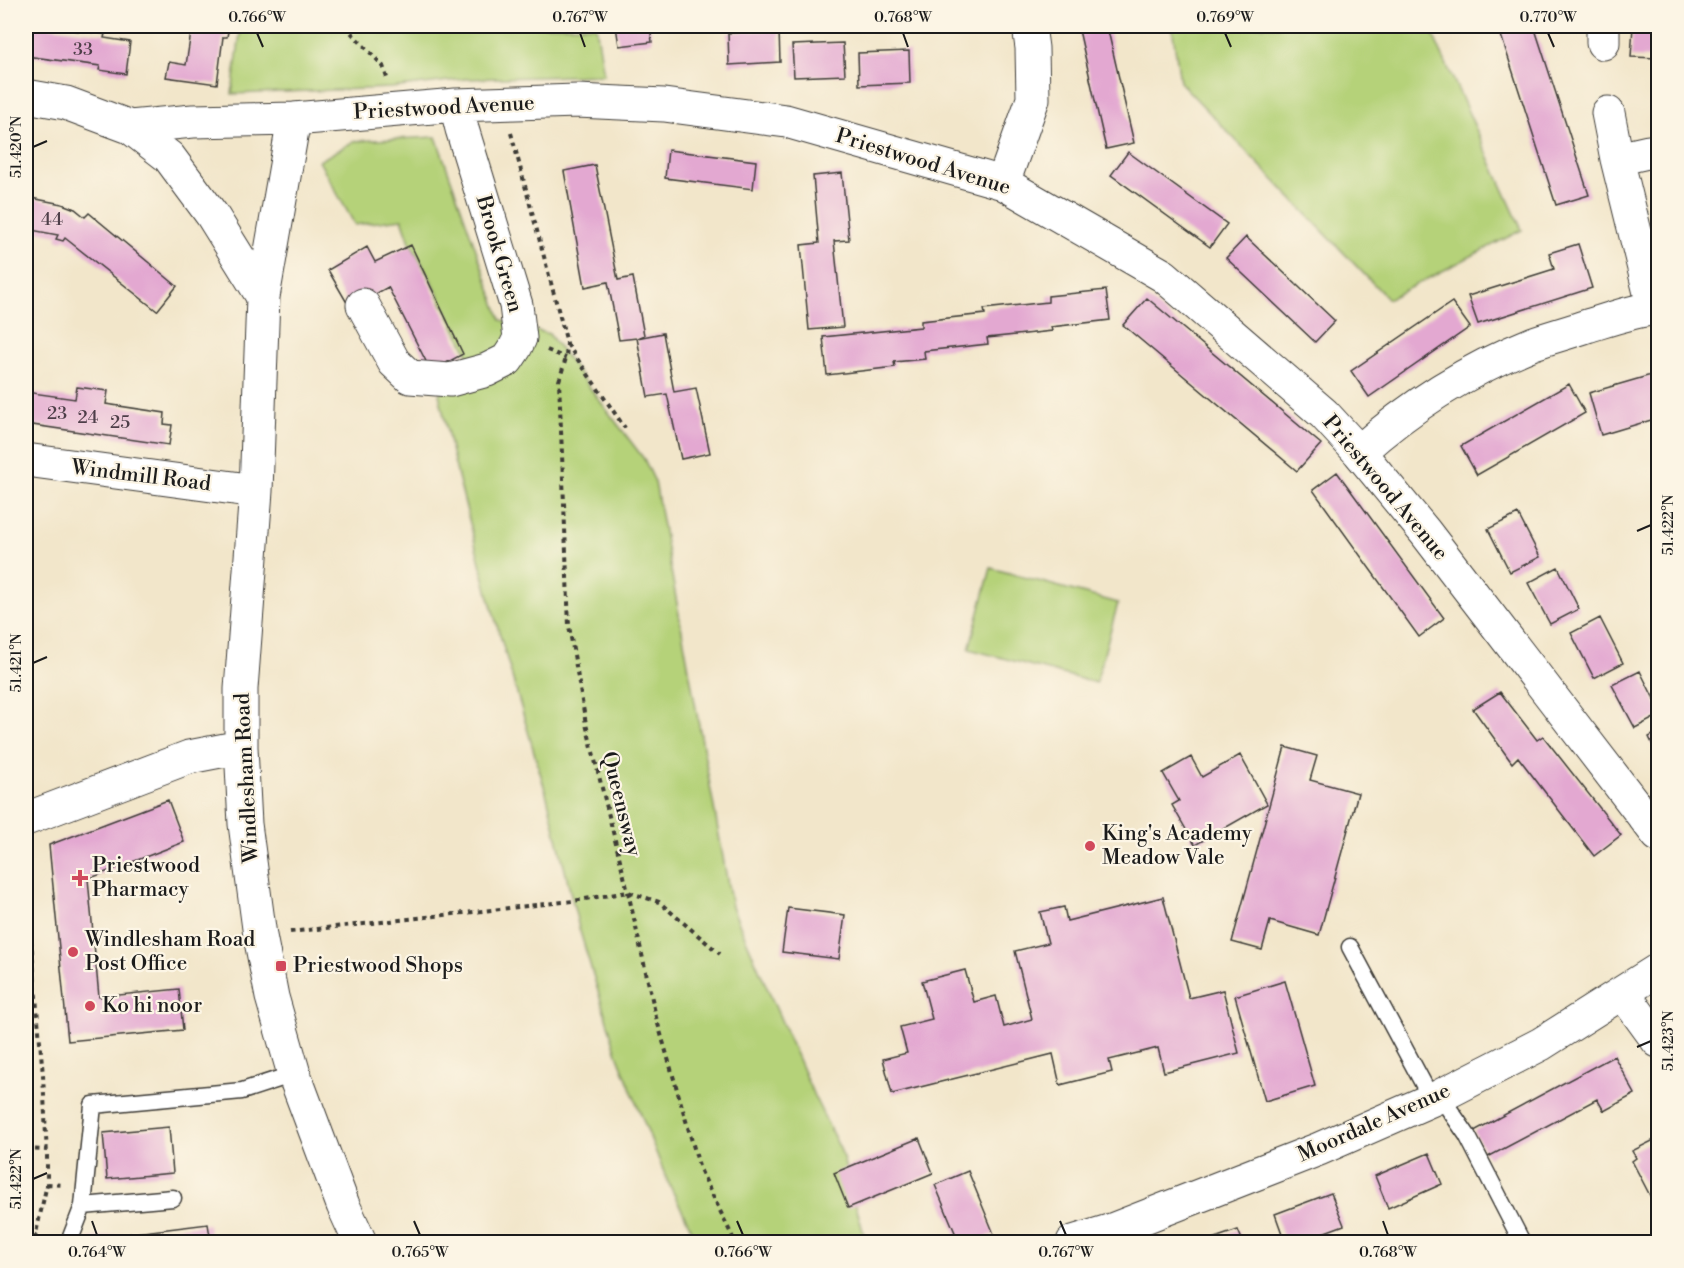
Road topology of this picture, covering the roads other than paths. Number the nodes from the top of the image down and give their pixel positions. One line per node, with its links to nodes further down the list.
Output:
1 (1029, 26): 9 (street)
2 (26, 96): 6 (street, Priestwood Avenue)
3 (456, 105): 5 (street, Priestwood Avenue); 9 (street, Priestwood Avenue); 11 (street, Brook Green)
4 (1608, 113): 8 (street)
5 (294, 119): 6 (street, Priestwood Avenue); 10 (street, Windlesham Road)
6 (130, 127): 10 (street)
7 (1648, 152): 8 (street)
8 (1617, 159): 12 (street)
9 (1003, 183): 13 (street, Priestwood Avenue)
10 (263, 297): 15 (street, Windlesham Road)
11 (363, 304)
12 (1656, 309): 13 (street)
13 (1359, 452): 18 (street, Priestwood Avenue)
14 (26, 460): 15 (street, Windmill Road)
15 (256, 491): 16 (street, Windlesham Road)
16 (241, 747): 17 (street); 23 (street, Windlesham Road)
17 (26, 819)
18 (1659, 836)
19 (1350, 947): 24 (lane)
20 (1659, 970): 21 (street, Moordale Avenue)
21 (1623, 993): 22 (street); 24 (street, Moordale Avenue)
22 (1659, 1041)
23 (294, 1074): 26 (lane); 29 (street, Windlesham Road)
24 (1436, 1098): 27 (street, Moordale Avenue); 31 (lane)
25 (174, 1198): 26 (lane)
26 (82, 1206): 28 (lane)
27 (1112, 1237): 30 (street, Moordale Avenue)
28 (69, 1242)
29 (360, 1242)
30 (1072, 1242)
31 (1522, 1242)

